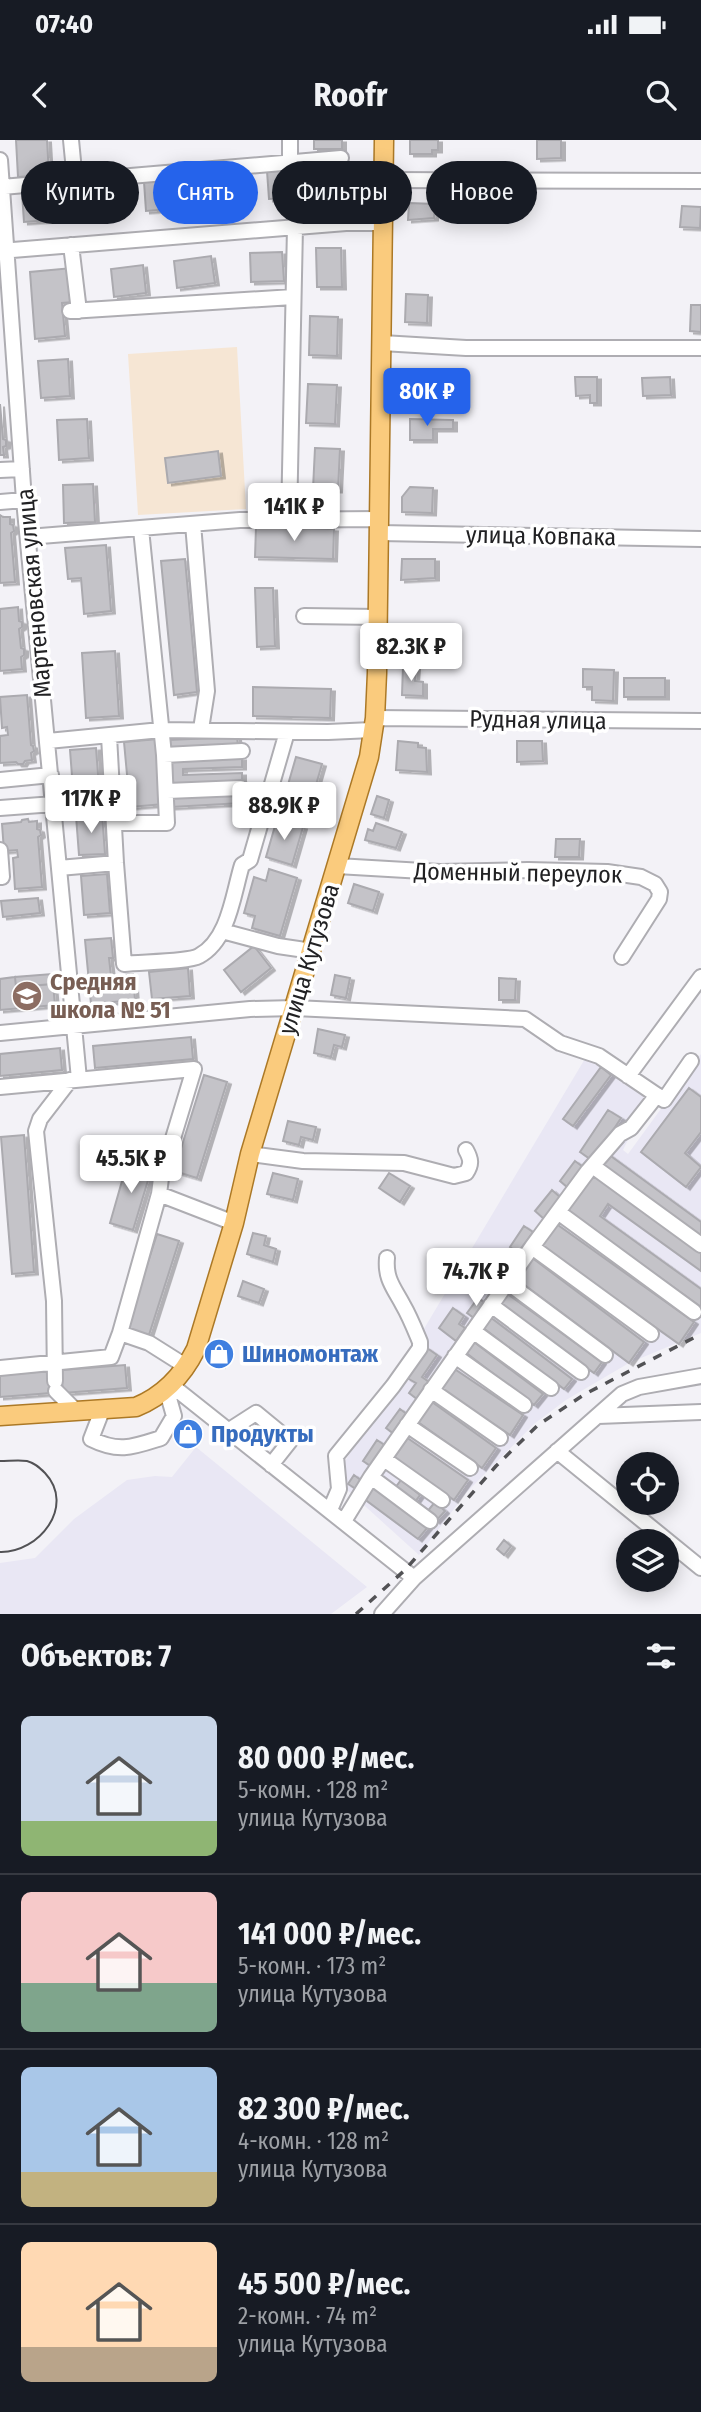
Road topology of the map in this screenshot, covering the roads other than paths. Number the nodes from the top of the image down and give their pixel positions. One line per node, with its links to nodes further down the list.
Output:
1 (71, 140): 6 (street)
2 (290, 140): 7 (street)
3 (384, 140): 8 (main road, улица Кутузова)
4 (341, 158): 7 (street)
5 (0, 160): 14 (street, Мартеновская улица)
6 (73, 161)
7 (290, 161)
8 (384, 161)
9 (272, 163): 10 (street)
10 (139, 175)
11 (412, 180): 12 (street)
12 (701, 181)
13 (21, 185): 14 (street)
14 (2, 187): 19 (street, Мартеновская улица)
15 (365, 224): 17 (street)
16 (383, 224): 21 (main road, улица Кутузова)
17 (295, 228): 18 (street); 20 (street)
18 (71, 245): 19 (street); 20 (street)
19 (4, 251): 23 (street, Мартеновская улица)
20 (293, 297): 27 (street)
21 (382, 343): 22 (street); 29 (main road, улица Кутузова)
22 (701, 348)
23 (22, 469): 24 (street); 25 (street, Мартеновская улица)
24 (0, 470)
25 (24, 500): 26 (street); 31 (street, Мартеновская улица)
26 (0, 502)
27 (289, 521): 28 (street, улица Ковпака); 29 (street, улица Ковпака)
28 (193, 524): 30 (street, улица Ковпака); 37 (street)
29 (380, 526): 32 (street, улица Ковпака); 34 (main road, улица Кутузова)
30 (141, 529): 31 (street, улица Ковпака); 38 (street)
31 (28, 537): 41 (street, Мартеновская улица)
32 (701, 539)
33 (304, 616): 34 (street)
34 (378, 617): 36 (main road, улица Кутузова)
35 (701, 721): 36 (street, Рудная улица)
36 (373, 724): 39 (street, Рудная улица); 53 (main road, улица Кутузова)
37 (201, 729): 38 (street, Рудная улица); 39 (street, Рудная улица)
38 (161, 730): 40 (street, Рудная улица); 43 (street)
39 (287, 732): 56 (street)
40 (109, 736): 41 (street, Рудная улица); 50 (street)
41 (48, 741): 44 (street, Мартеновская улица)
42 (242, 751): 43 (street)
43 (163, 755): 47 (street)
44 (51, 775): 45 (street); 48 (street, Мартеновская улица)
45 (0, 780)
46 (242, 788): 47 (street)
47 (167, 791): 50 (street)
48 (54, 804): 49 (street); 54 (street, Мартеновская улица)
49 (0, 808)
50 (115, 823): 52 (street)
51 (0, 850): 55 (street)
52 (116, 863): 54 (street); 56 (street)
53 (337, 866): 57 (main road, улица Кутузова); 58 (street, Доменный переулок)
54 (59, 867): 61 (street, Мартеновская улица)
55 (0, 877)
56 (222, 931): 57 (street)
57 (312, 951): 60 (main road, улица Кутузова)
58 (621, 957)
59 (701, 976): 64 (street)
60 (295, 1009): 61 (street); 64 (street); 69 (main road, улица Кутузова)
61 (73, 1027): 62 (street); 65 (street, Мартеновская улица)
62 (0, 1033)
63 (691, 1061): 67 (street)
64 (628, 1076): 67 (street)
65 (75, 1079): 66 (street); 71 (street); 85 (street)
66 (0, 1087)
67 (657, 1095): 70 (street)
68 (466, 1150): 69 (street)
69 (250, 1154): 73 (main road, улица Кутузова)
70 (594, 1167): 72 (street); 74 (street)
71 (159, 1194): 73 (street); 81 (street)
72 (558, 1212): 75 (street); 79 (street)
73 (234, 1223): 86 (main road, улица Кутузова)
74 (701, 1245)
75 (532, 1247): 77 (street); 82 (street)
76 (387, 1258): 109 (street)
77 (508, 1282): 78 (street); 83 (street)
78 (491, 1305): 80 (street); 88 (street)
79 (694, 1312)
80 (473, 1331): 84 (street); 91 (street)
81 (120, 1333): 85 (street); 86 (street)
82 (651, 1334)
83 (605, 1355)
84 (455, 1356): 92 (street); 93 (street)
85 (54, 1363): 87 (street); 95 (street)
86 (187, 1367): 90 (main road, улица Кутузова)
87 (0, 1368)
88 (581, 1372)
89 (701, 1376): 98 (street)
90 (168, 1387): 94 (main road, улица Кутузова); 94 (street); 100 (street)
91 (551, 1388)
92 (432, 1390): 99 (street); 101 (street)
93 (524, 1405)
94 (103, 1408): 95 (main road, улица Кутузова)
95 (75, 1410): 97 (main road, улица Кутузова)
96 (701, 1412): 98 (street)
97 (0, 1416)
98 (598, 1416): 102 (street)
99 (407, 1425): 103 (street); 105 (street)
100 (228, 1431): 104 (street); 104 (street)
101 (500, 1438)
102 (557, 1451): 111 (street); 112 (street)
103 (383, 1459): 106 (street); 107 (street)
104 (271, 1465): 109 (street)
105 (470, 1468)
106 (400, 1470): 108 (street); 108 (street)
107 (371, 1477): 108 (street); 110 (street)
108 (387, 1488)
109 (330, 1510): 110 (street)
110 (344, 1521): 112 (street)
111 (701, 1569)
112 (414, 1578): 113 (street)
113 (382, 1614)

